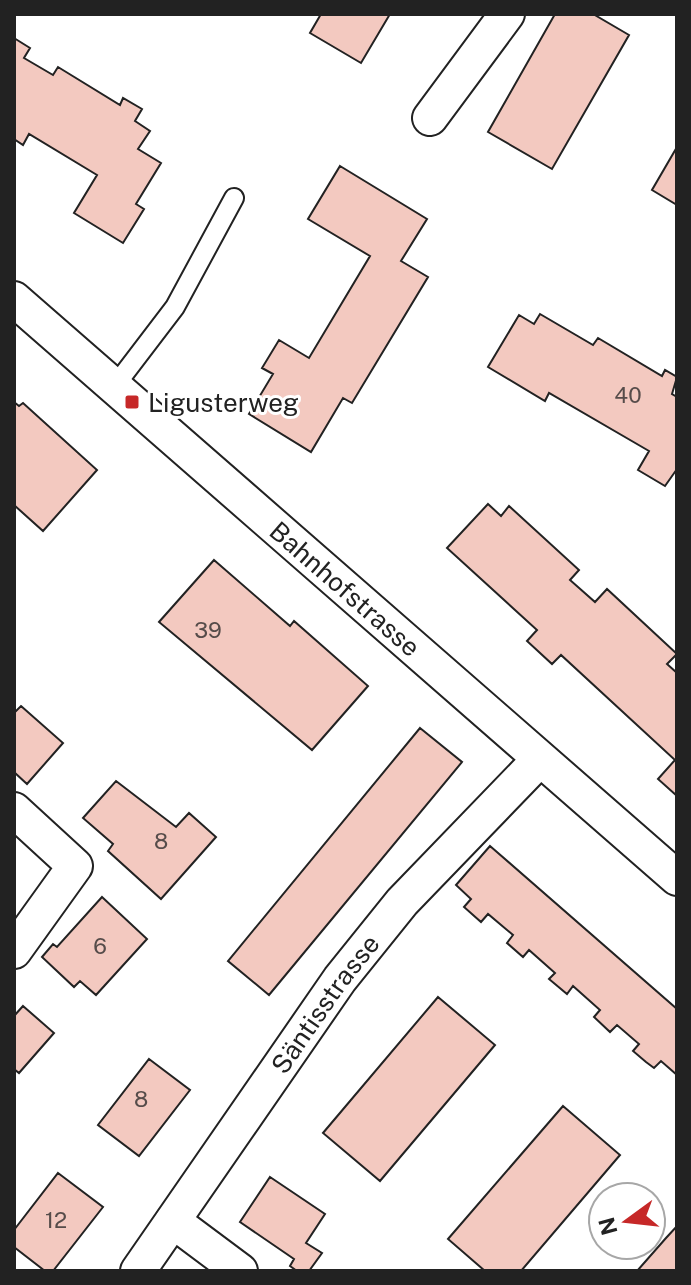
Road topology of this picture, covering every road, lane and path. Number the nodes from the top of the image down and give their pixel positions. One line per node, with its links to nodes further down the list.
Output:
1 (507, 14): 2 (street)
2 (430, 118)
3 (234, 198): 5 (lane)
4 (14, 299): 5 (street, Bahnhofstrasse)
5 (114, 387): 6 (street, Bahnhofstrasse)
6 (539, 760): 8 (street, Bahnhofstrasse); 10 (street, Säntisstrasse)
7 (14, 810): 9 (street)
8 (677, 878)
9 (14, 951)
10 (173, 1221): 11 (street, Säntisstrasse); 12 (street)
11 (138, 1271)
12 (240, 1271)

